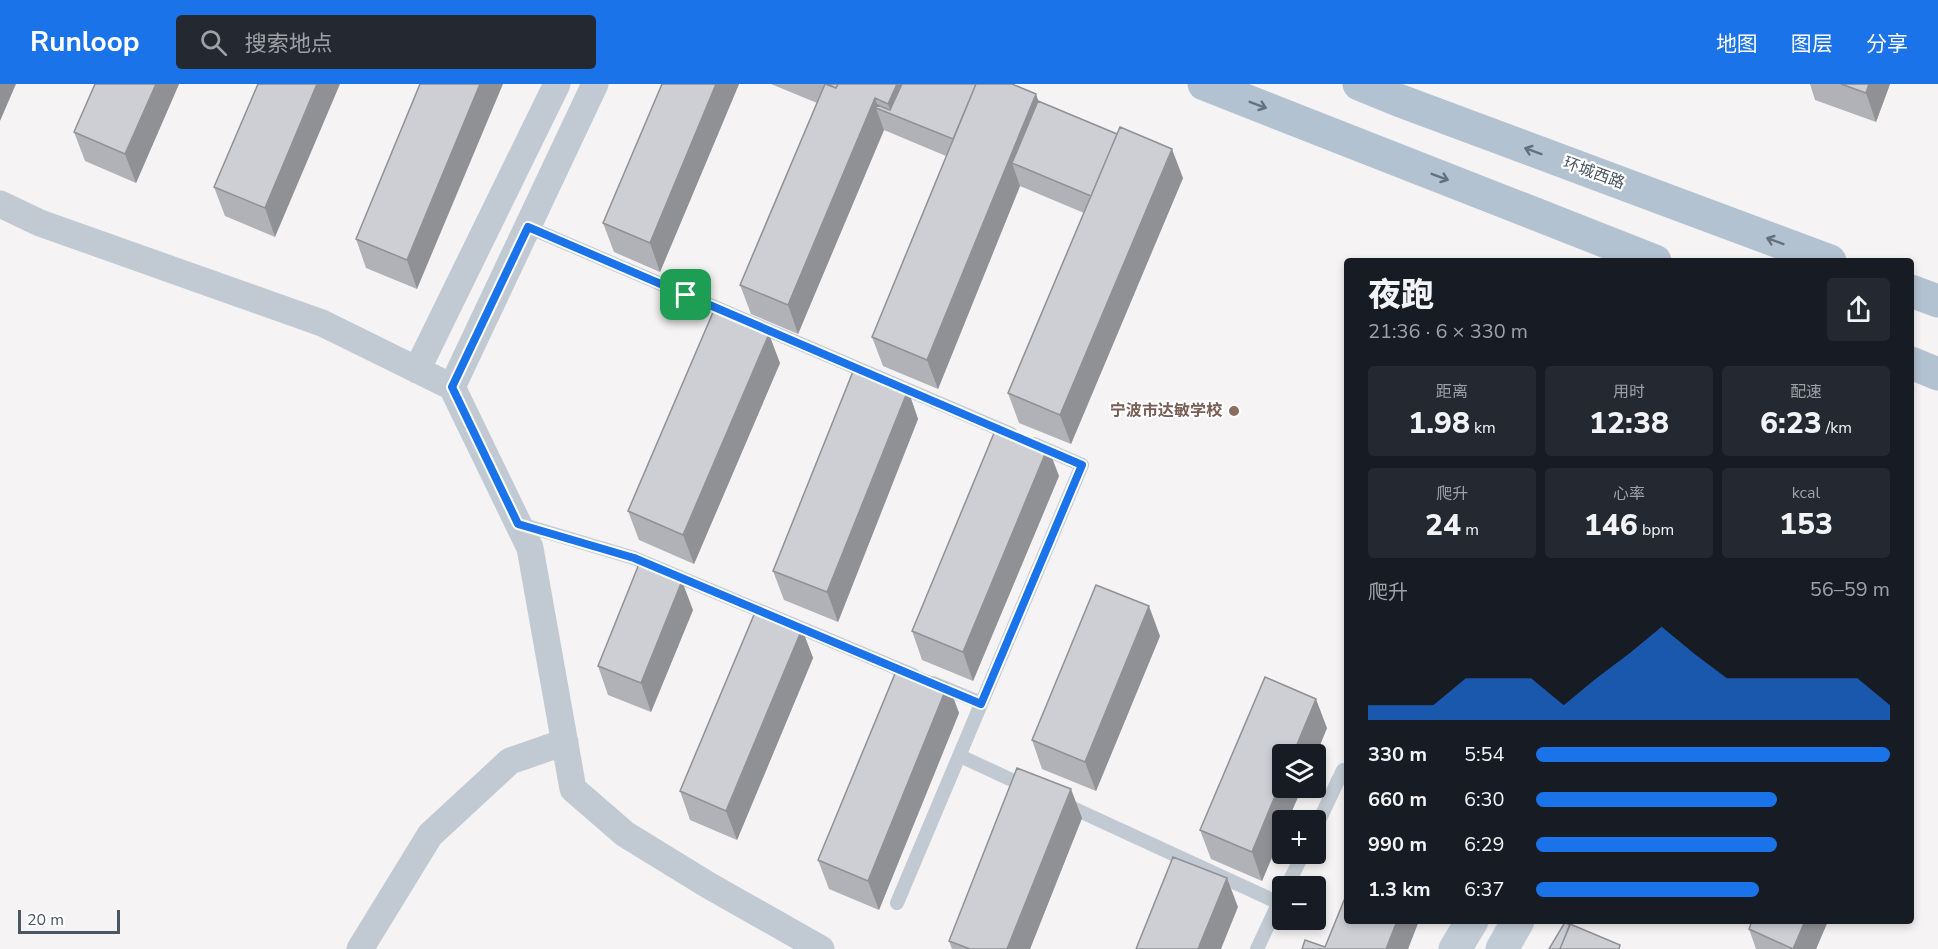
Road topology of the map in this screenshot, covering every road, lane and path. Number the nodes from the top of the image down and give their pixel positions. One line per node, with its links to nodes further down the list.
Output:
1 (557, 84): 13 (street)
2 (595, 84): 7 (street)
3 (1204, 84): 8 (main road, one-way to 8)
4 (1359, 84): 5 (main road, 环城西路)
5 (1401, 92): 9 (main road, 环城西路, one-way to 5)
6 (0, 204): 13 (street)
7 (528, 227): 15 (street); 17 (lane)
8 (1647, 258)
9 (1822, 258)
10 (1914, 292): 11 (main road)
11 (1938, 301)
12 (1914, 364): 14 (main road)
13 (417, 370): 15 (street)
14 (1938, 374)
15 (452, 387): 16 (street)
16 (518, 524): 17 (lane); 18 (street)
17 (981, 704): 19 (lane)
18 (565, 742): 27 (street); 28 (street)
19 (960, 756): 22 (lane); 23 (lane)
20 (1343, 770): 21 (lane)
21 (1324, 810)
22 (1272, 895)
23 (897, 903)
24 (1272, 918): 29 (lane)
25 (1470, 924): 30 (street)
26 (1516, 924): 31 (street)
27 (360, 949)
28 (820, 949)
29 (1257, 949)
30 (1455, 949)
31 (1502, 949)

